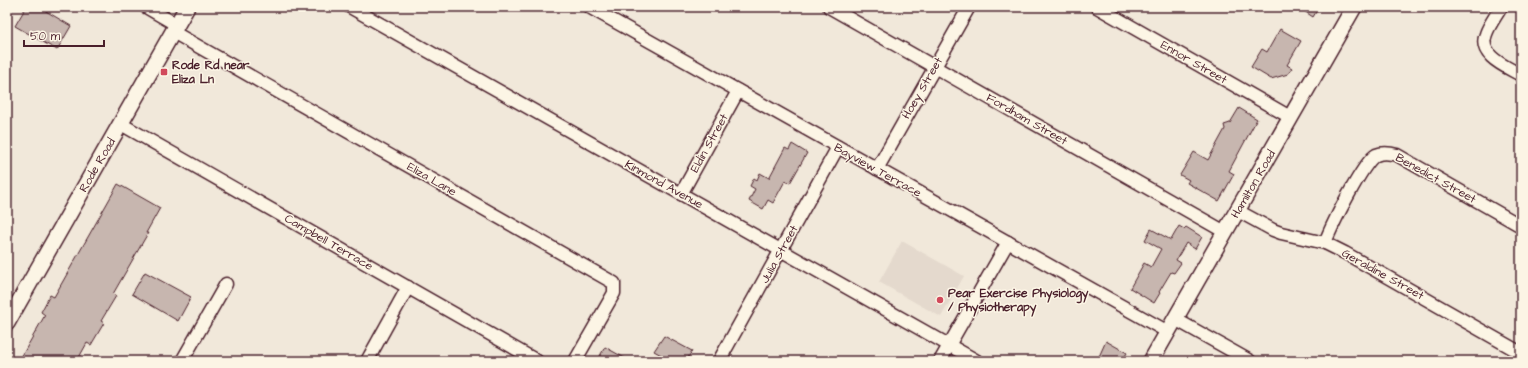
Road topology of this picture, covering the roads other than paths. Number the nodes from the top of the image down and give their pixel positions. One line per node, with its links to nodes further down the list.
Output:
1 (146, 7): 10 (street)
2 (187, 7): 10 (main road, Rode Road)
3 (350, 7): 18 (street, Kinmond Avenue)
4 (589, 7): 13 (street, Bayview Terrace)
5 (829, 7): 11 (street, Fordham Street)
6 (969, 7): 11 (street, Hoey Street)
7 (1097, 7): 14 (street, Ennor Street)
8 (1354, 7): 14 (main road, Hamilton Road)
9 (1501, 7): 12 (street)
10 (175, 28): 15 (main road, Rode Road); 35 (street, Eliza Lane)
11 (934, 67): 17 (street, Hoey Street); 21 (street, Fordham Street)
12 (1521, 75)
13 (738, 91): 16 (street, Bayview Terrace); 18 (street, Eldin Street)
14 (1290, 117): 19 (main road, Hamilton Road)
15 (121, 124): 26 (street, Campbell Terrace); 28 (main road, Rode Road)
16 (838, 147): 17 (street, Bayview Terrace); 24 (street, Julia Street)
17 (877, 169): 22 (street, Bayview Terrace)
18 (681, 194): 24 (street, Kinmond Avenue)
19 (1238, 211): 21 (main road, Hamilton Road); 23 (street, Geraldine Street)
20 (1521, 226): 23 (street, Benedict Street)
21 (1225, 232): 27 (main road, Hamilton Road)
22 (1008, 242): 29 (street, Bayview Terrace); 30 (street)
23 (1325, 243): 31 (street, Geraldine Street)
24 (782, 250): 30 (street, Kinmond Avenue); 36 (street, Julia Street)
25 (226, 284): 32 (street)
26 (408, 287): 33 (street); 34 (street, Campbell Terrace)
27 (1176, 319): 29 (main road, Hamilton Road); 40 (street)
28 (7, 323)
29 (1168, 332): 39 (main road, Hamilton Road)
30 (949, 345): 37 (street); 38 (street, Kinmond Avenue)
31 (1521, 353)
32 (182, 361)
33 (367, 361)
34 (538, 361)
35 (575, 361)
36 (719, 361)
37 (940, 361)
38 (977, 361)
39 (1151, 361)
40 (1250, 361)

